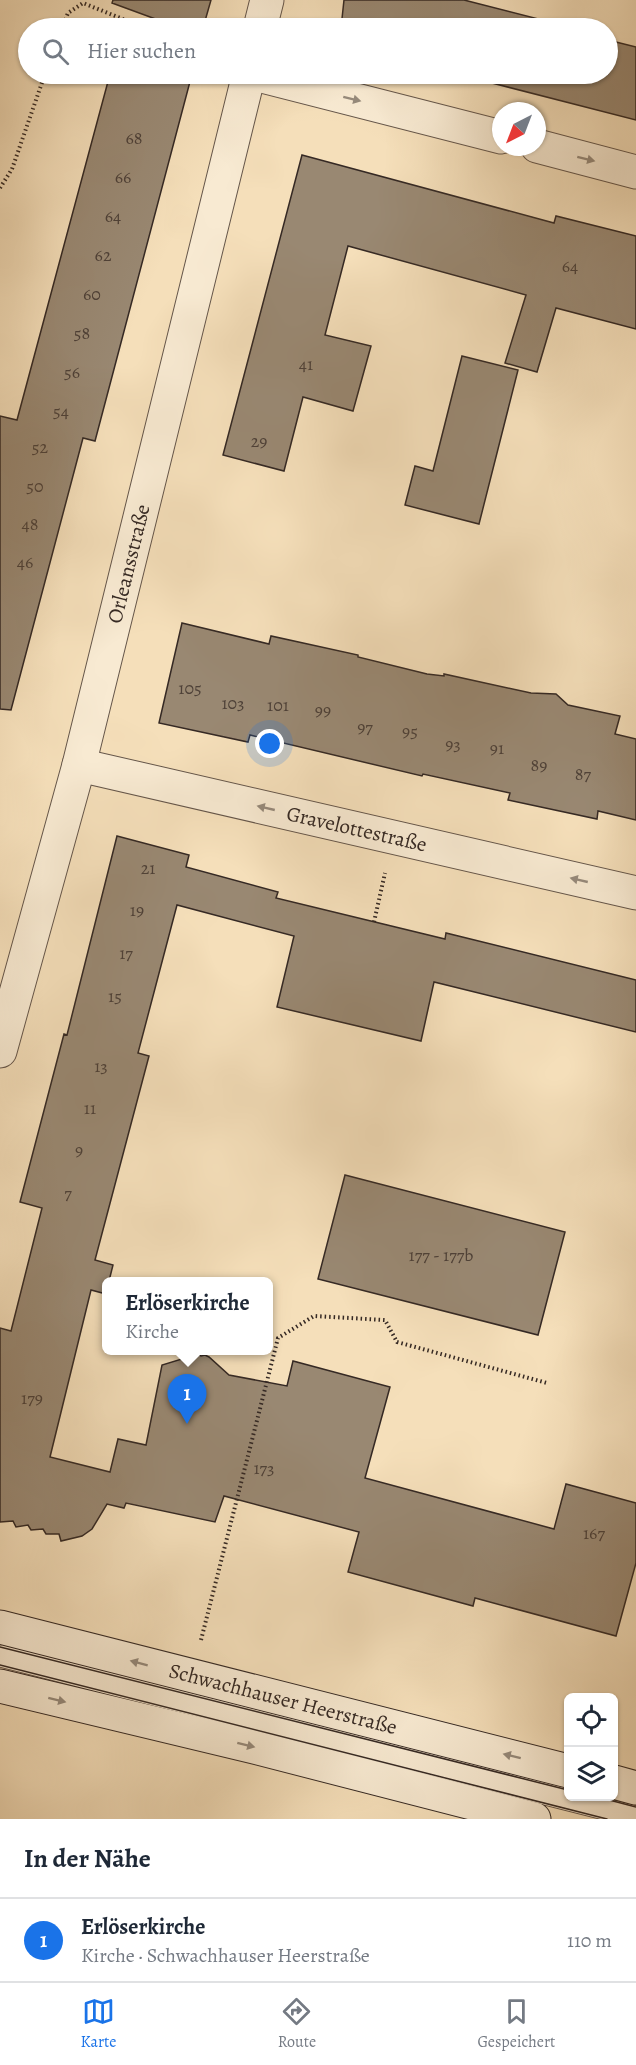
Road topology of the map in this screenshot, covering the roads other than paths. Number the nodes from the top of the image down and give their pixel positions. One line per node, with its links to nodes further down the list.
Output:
1 (267, 0): 2 (street)
2 (262, 18)
3 (247, 84): 8 (street, Orleansstraße)
4 (293, 84): 5 (street, one-way to 5)
5 (492, 135)
6 (546, 148): 7 (street, one-way to 7)
7 (636, 172)
8 (79, 765): 9 (street, Gravelottestraße, one-way to 8); 10 (street, Orleansstraße)
9 (636, 893)
10 (0, 1051)
11 (0, 1626): 14 (street, Schwachhauser Heerstraße, one-way to 11)
12 (0, 1656): 17 (lane)
13 (0, 1686): 18 (street, one-way to 18)
14 (564, 1770)
15 (618, 1783): 16 (street)
16 (636, 1788)
17 (636, 1817)
18 (534, 1819)

